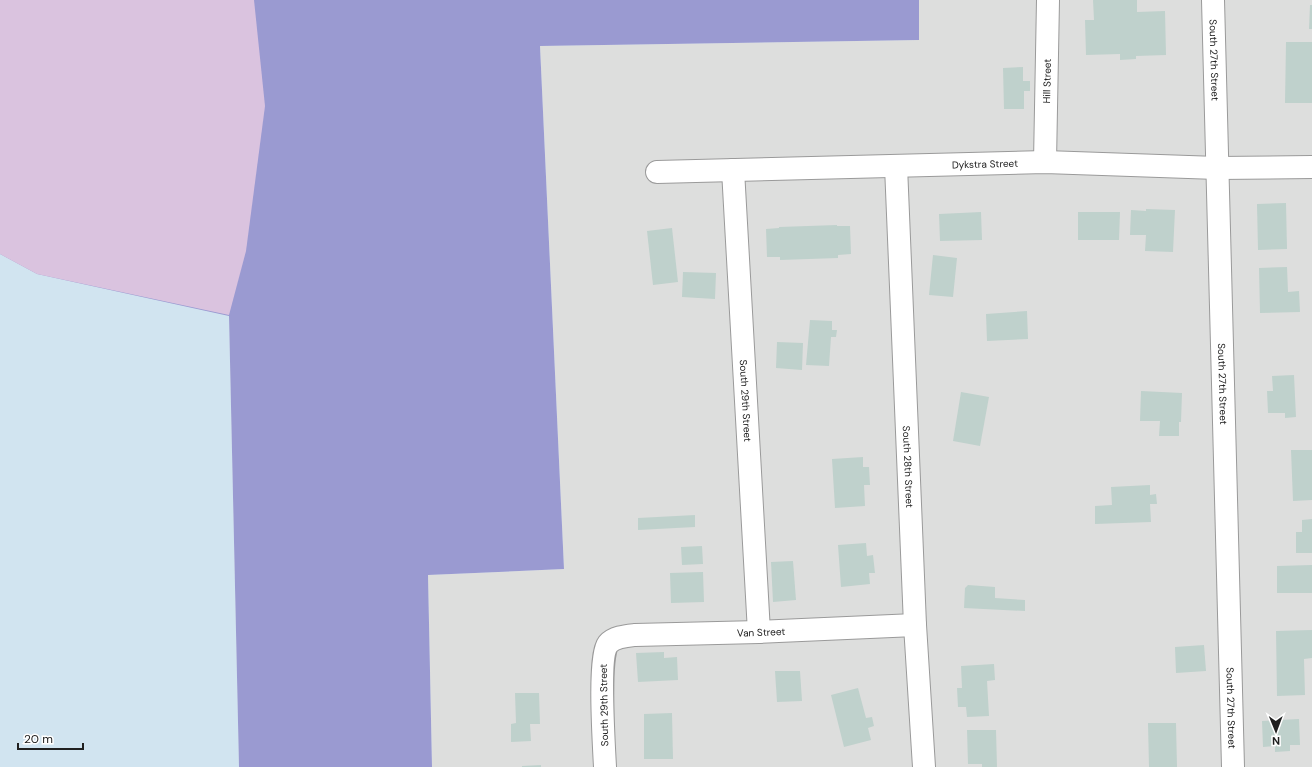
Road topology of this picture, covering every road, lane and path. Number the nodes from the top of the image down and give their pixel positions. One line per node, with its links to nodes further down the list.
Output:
1 (1048, 0): 3 (street, Hill Street)
2 (1213, 0): 6 (street, South 27th Street)
3 (1045, 162): 4 (street, Dykstra Street); 6 (street, Dykstra Street)
4 (896, 166): 7 (street, Dykstra Street); 9 (street, South 28th Street)
5 (1312, 167): 6 (street, Dykstra Street)
6 (1218, 168): 14 (street, South 27th Street)
7 (733, 170): 8 (street, Dykstra Street); 10 (street, South 29th Street)
8 (657, 172)
9 (915, 625): 10 (street, Van Street); 13 (street, South 28th Street)
10 (759, 632): 11 (street, Van Street)
11 (608, 644): 12 (street, South 29th Street)
12 (605, 767)
13 (924, 767)
14 (1233, 767)

